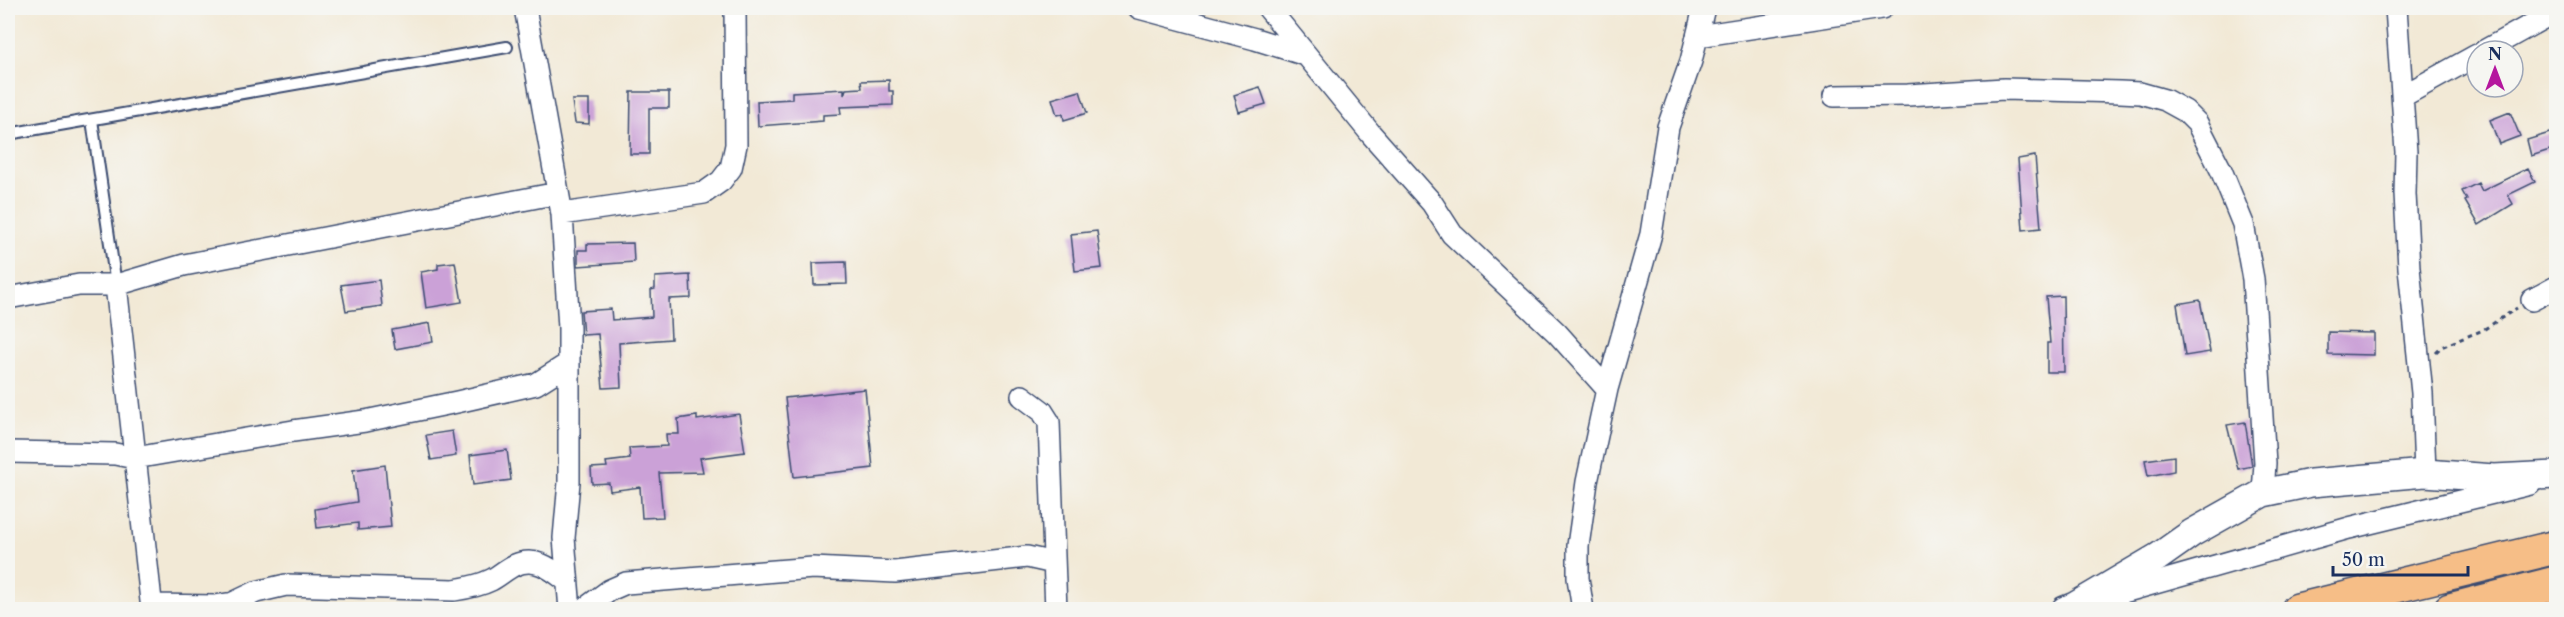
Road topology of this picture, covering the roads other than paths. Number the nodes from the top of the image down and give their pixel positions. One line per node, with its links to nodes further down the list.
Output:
1 (525, 8): 18 (street)
2 (735, 8): 19 (street)
3 (1139, 8): 12 (street)
4 (1268, 8): 12 (street)
5 (1704, 8): 9 (street)
6 (1882, 8): 9 (street)
7 (2396, 8): 15 (street)
8 (2556, 11): 10 (street)
9 (1698, 36): 26 (street)
10 (2506, 39)
11 (507, 47): 16 (lane)
12 (1305, 55): 26 (street)
13 (2465, 62): 15 (street)
14 (1834, 96): 33 (street)
15 (2403, 96): 31 (street)
16 (92, 120): 17 (lane); 20 (lane)
17 (8, 134)
18 (558, 193): 19 (street); 20 (street)
19 (562, 214): 24 (street)
20 (116, 285): 22 (street); 30 (street)
21 (2556, 287): 23 (street)
22 (8, 298)
23 (2532, 300)
24 (569, 363): 25 (street); 28 (street)
25 (536, 384): 28 (street); 30 (street)
26 (1607, 389): 43 (street)
27 (1022, 396): 35 (street)
28 (568, 408): 36 (street)
29 (8, 452): 30 (street)
30 (135, 458): 38 (street)
31 (2425, 473): 32 (street); 33 (street)
32 (2556, 477): 39 (street)
33 (2263, 494): 39 (street)
34 (2556, 547): 44 (main road)
35 (1054, 563): 41 (street); 42 (street)
36 (567, 581): 38 (street); 40 (street)
37 (2556, 583): 45 (main road)
38 (152, 607)
39 (2072, 608)
40 (570, 609)
41 (582, 609)
42 (1056, 609)
43 (1583, 609)
44 (2298, 609)
45 (2450, 609)

